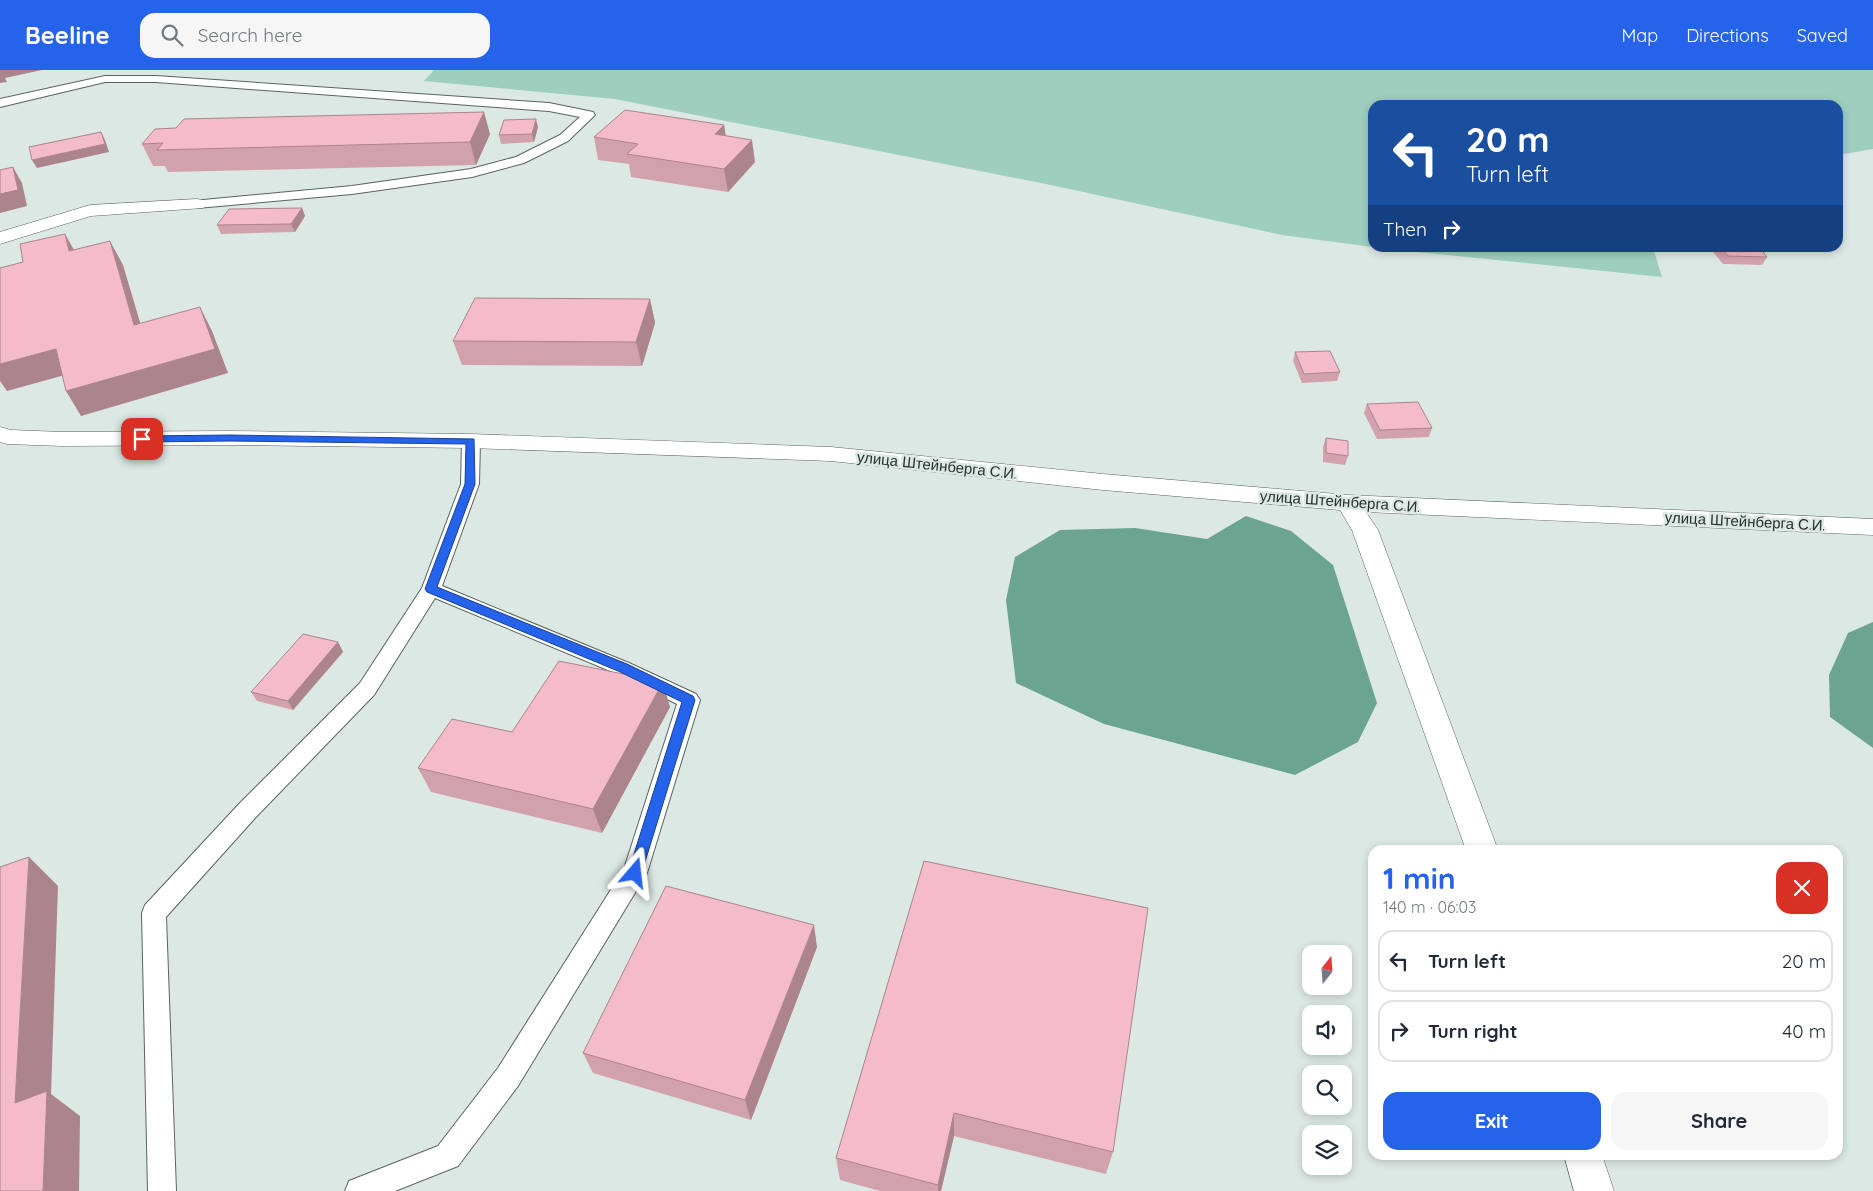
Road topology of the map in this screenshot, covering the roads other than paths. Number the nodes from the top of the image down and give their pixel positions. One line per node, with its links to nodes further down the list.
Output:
1 (0, 103): 2 (lane)
2 (197, 204): 3 (street)
3 (0, 238)
4 (0, 434): 5 (street, улица Штейнберга С.И.)
5 (470, 441): 6 (street, улица Штейнберга С.И.); 8 (lane)
6 (1348, 503): 7 (street, улица Штейнберга С.И.); 9 (street)
7 (1873, 527)
8 (431, 589): 11 (lane); 12 (lane)
9 (1480, 845)
10 (1585, 1160): 13 (street)
11 (162, 1191)
12 (359, 1191)
13 (1594, 1191)

